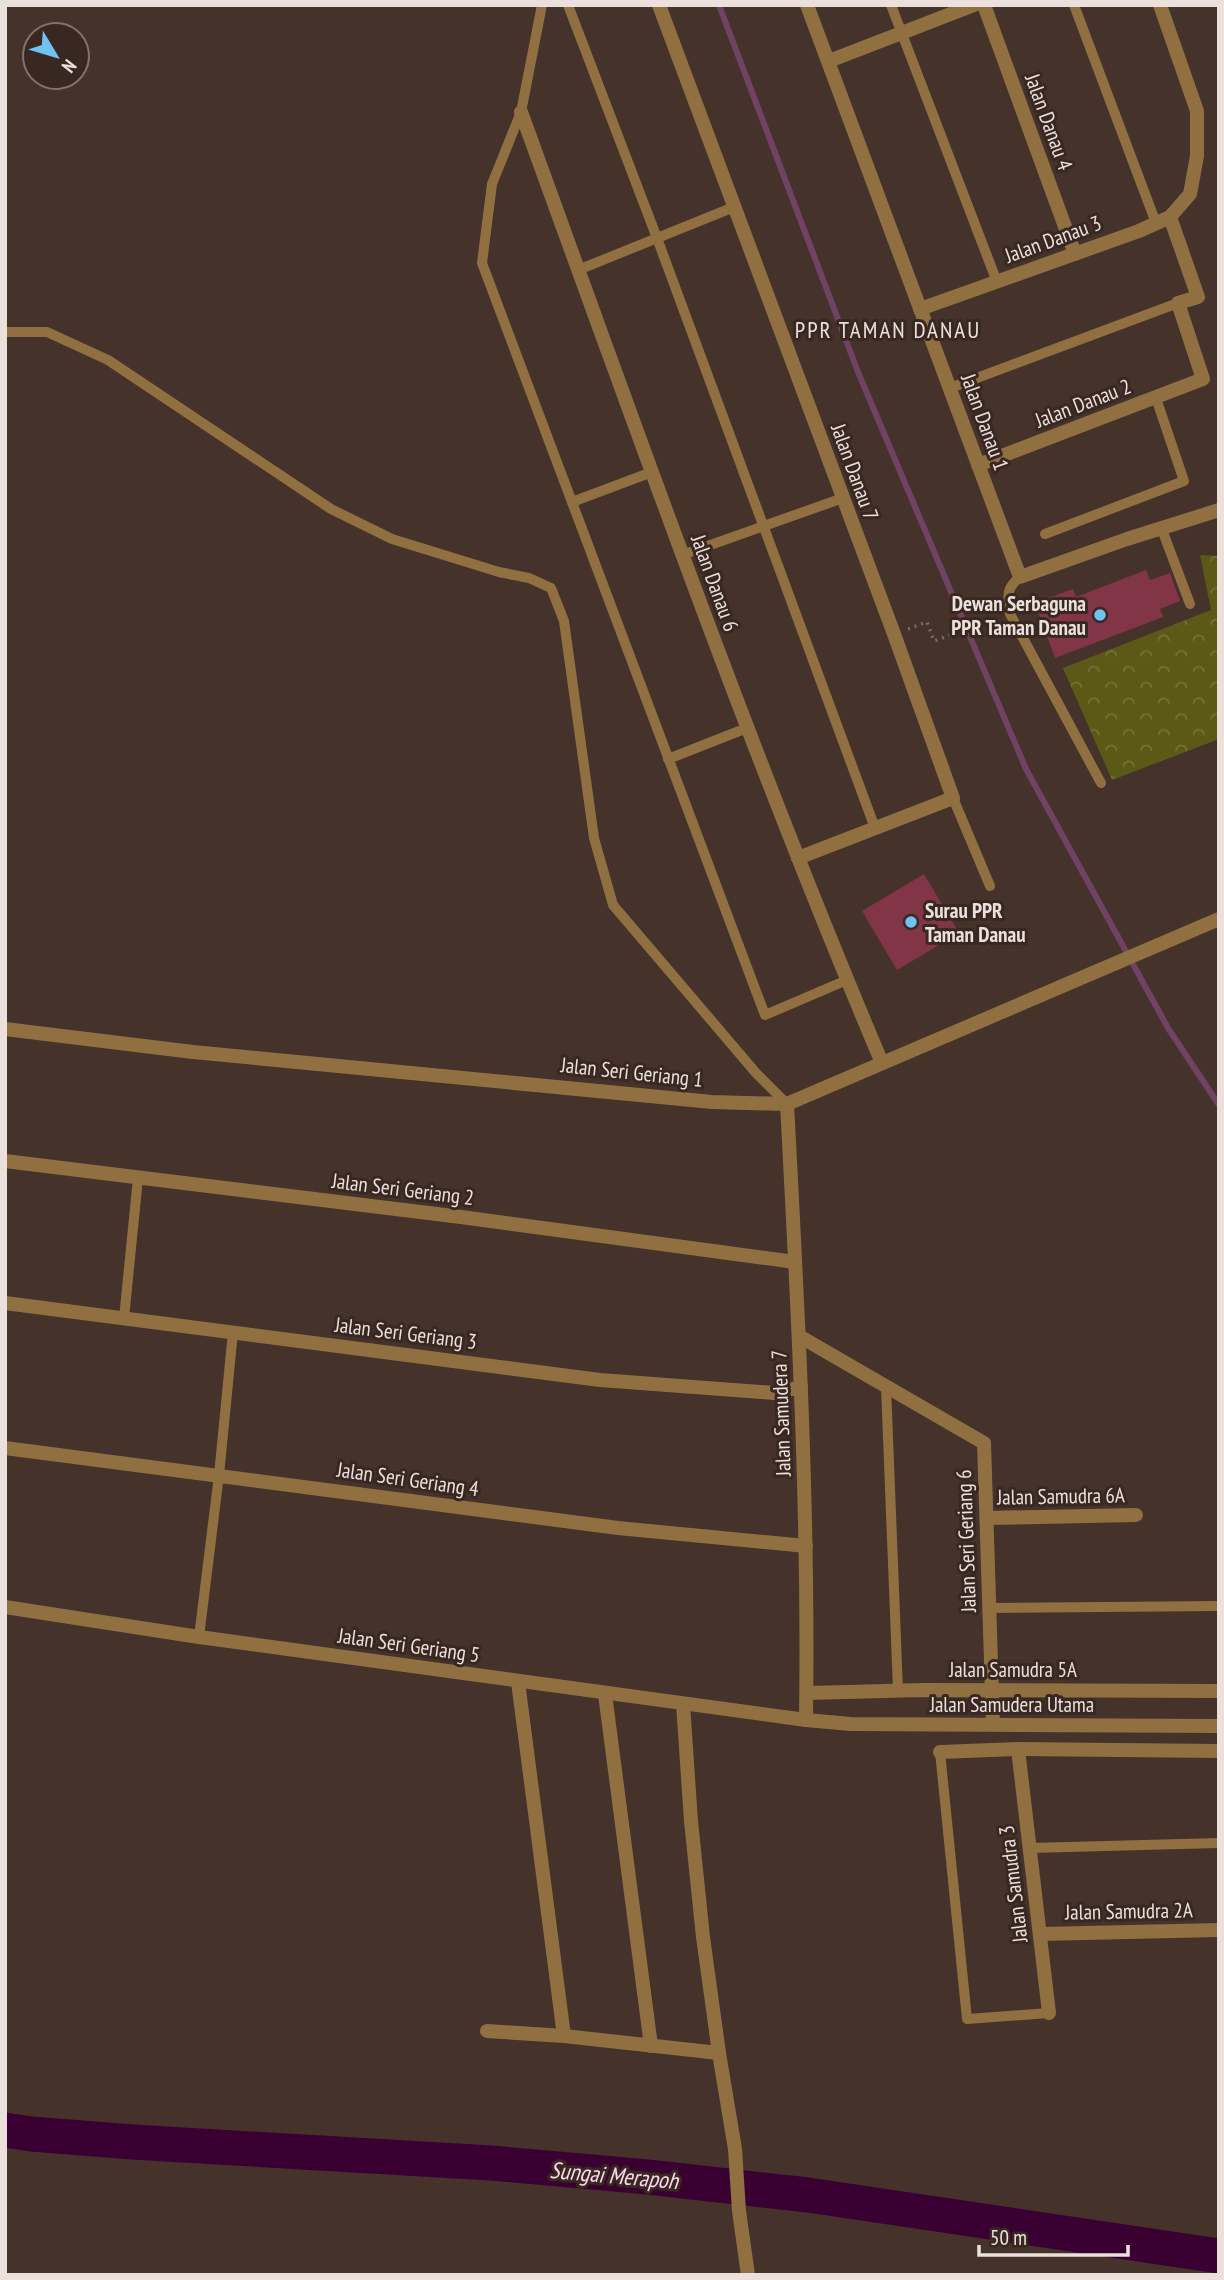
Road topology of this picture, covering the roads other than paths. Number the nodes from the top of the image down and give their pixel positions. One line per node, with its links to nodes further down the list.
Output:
1 (542, 5): 12 (lane)
2 (568, 5): 15 (lane)
3 (659, 5): 13 (street, Jalan Danau 7)
4 (807, 5): 11 (street, Jalan Danau 1)
5 (891, 5): 10 (lane)
6 (974, 5): 10 (street)
7 (984, 5): 16 (street, Jalan Danau 4)
8 (1074, 5): 14 (lane)
9 (1160, 5): 14 (street, Jalan Danau 3)
10 (901, 33): 11 (street); 18 (lane)
11 (829, 61): 20 (street, Jalan Danau 1)
12 (521, 112): 17 (street, Jalan Danau 6); 27 (lane)
13 (734, 207): 15 (lane); 26 (street, Jalan Danau 7)
14 (1163, 220): 16 (street, Jalan Danau 3); 19 (street)
15 (657, 238): 17 (lane); 29 (lane)
16 (1075, 254): 18 (street, Jalan Danau 3)
17 (578, 270): 25 (street, Jalan Danau 6)
18 (997, 282): 20 (street, Jalan Danau 3)
19 (1178, 303): 22 (lane); 23 (street, Jalan Danau 2)
20 (920, 309): 22 (street, Jalan Danau 1)
21 (5, 332): 46 (lane)
22 (950, 388): 24 (street, Jalan Danau 1)
23 (1156, 398): 24 (street, Jalan Danau 2); 31 (lane)
24 (978, 465): 33 (street, Jalan Danau 1)
25 (652, 472): 27 (lane); 32 (street, Jalan Danau 6)
26 (843, 498): 29 (lane); 38 (street, Jalan Danau 7)
27 (572, 502): 36 (lane)
28 (1219, 510): 30 (street)
29 (763, 526): 32 (lane); 39 (lane)
30 (1161, 527): 33 (street); 34 (lane)
31 (1045, 534)
32 (682, 555): 35 (street, Jalan Danau 6)
33 (1020, 578): 37 (lane)
34 (1190, 604)
35 (747, 728): 36 (lane); 40 (street, Jalan Danau 6)
36 (668, 759): 43 (lane)
37 (1101, 783)
38 (953, 798): 39 (street); 41 (lane)
39 (875, 828): 40 (street)
40 (798, 858): 43 (street, Jalan Danau 6)
41 (990, 887)
42 (1219, 919): 45 (street, Jalan Seri Geriang 1)
43 (847, 980): 45 (street, Jalan Danau 6)
44 (5, 1029): 46 (street, Jalan Seri Geriang 1)
45 (882, 1063): 46 (street, Jalan Seri Geriang 1)
46 (787, 1104): 49 (street, Jalan Samudera 7)
47 (5, 1161): 48 (street, Jalan Seri Geriang 2)
48 (138, 1178): 49 (street, Jalan Seri Geriang 2); 51 (lane)
49 (795, 1262): 53 (street, Jalan Samudera 7)
50 (5, 1303): 51 (street, Jalan Seri Geriang 3)
51 (124, 1318): 52 (street, Jalan Seri Geriang 3)
52 (233, 1332): 54 (street, Jalan Seri Geriang 3); 57 (lane)
53 (799, 1336): 54 (street, Jalan Samudera 7); 55 (street, Jalan Seri Geriang 6)
54 (802, 1387): 60 (street, Jalan Samudera 7)
55 (886, 1387): 59 (street, Jalan Seri Geriang 6); 66 (lane)
56 (5, 1448): 57 (street, Jalan Seri Geriang 4)
57 (219, 1475): 60 (street, Jalan Seri Geriang 4); 64 (lane)
58 (1136, 1515): 59 (street, Jalan Samudra 6A)
59 (987, 1518): 63 (street, Jalan Seri Geriang 6)
60 (806, 1546): 69 (street, Jalan Samudera 7)
61 (1219, 1606): 63 (lane)
62 (5, 1607): 64 (street, Jalan Seri Geriang 5)
63 (989, 1608): 67 (street, Jalan Seri Geriang 6)
64 (199, 1637): 65 (street, Jalan Seri Geriang 5)
65 (518, 1682): 70 (street, Jalan Seri Geriang 5); 84 (street)
66 (898, 1690): 67 (street, Jalan Samudra 5A); 69 (street, Jalan Samudra 5A)
67 (992, 1690): 68 (street, Jalan Samudra 5A); 73 (street, Jalan Seri Geriang 6)
68 (1219, 1691)
69 (807, 1693): 72 (street, Jalan Samudera 7)
70 (604, 1694): 71 (street, Jalan Seri Geriang 5); 85 (street)
71 (683, 1704): 72 (street, Jalan Seri Geriang 5); 86 (street)
72 (806, 1720): 73 (street, Jalan Samudera Utama)
73 (993, 1724): 74 (street, Jalan Samudera Utama)
74 (1219, 1726)
75 (1018, 1749): 76 (street); 77 (street); 79 (street, Jalan Samudra 3)
76 (1219, 1751)
77 (940, 1752): 82 (lane)
78 (1219, 1843): 79 (lane)
79 (1030, 1848): 81 (street, Jalan Samudra 3)
80 (1219, 1930): 81 (street, Jalan Samudra 2A)
81 (1040, 1934): 82 (street, Jalan Samudra 3)
82 (1049, 2013)
83 (487, 2031): 84 (street)
84 (564, 2036): 85 (street)
85 (651, 2046): 86 (street)
86 (719, 2053): 87 (street)
87 (748, 2275)

